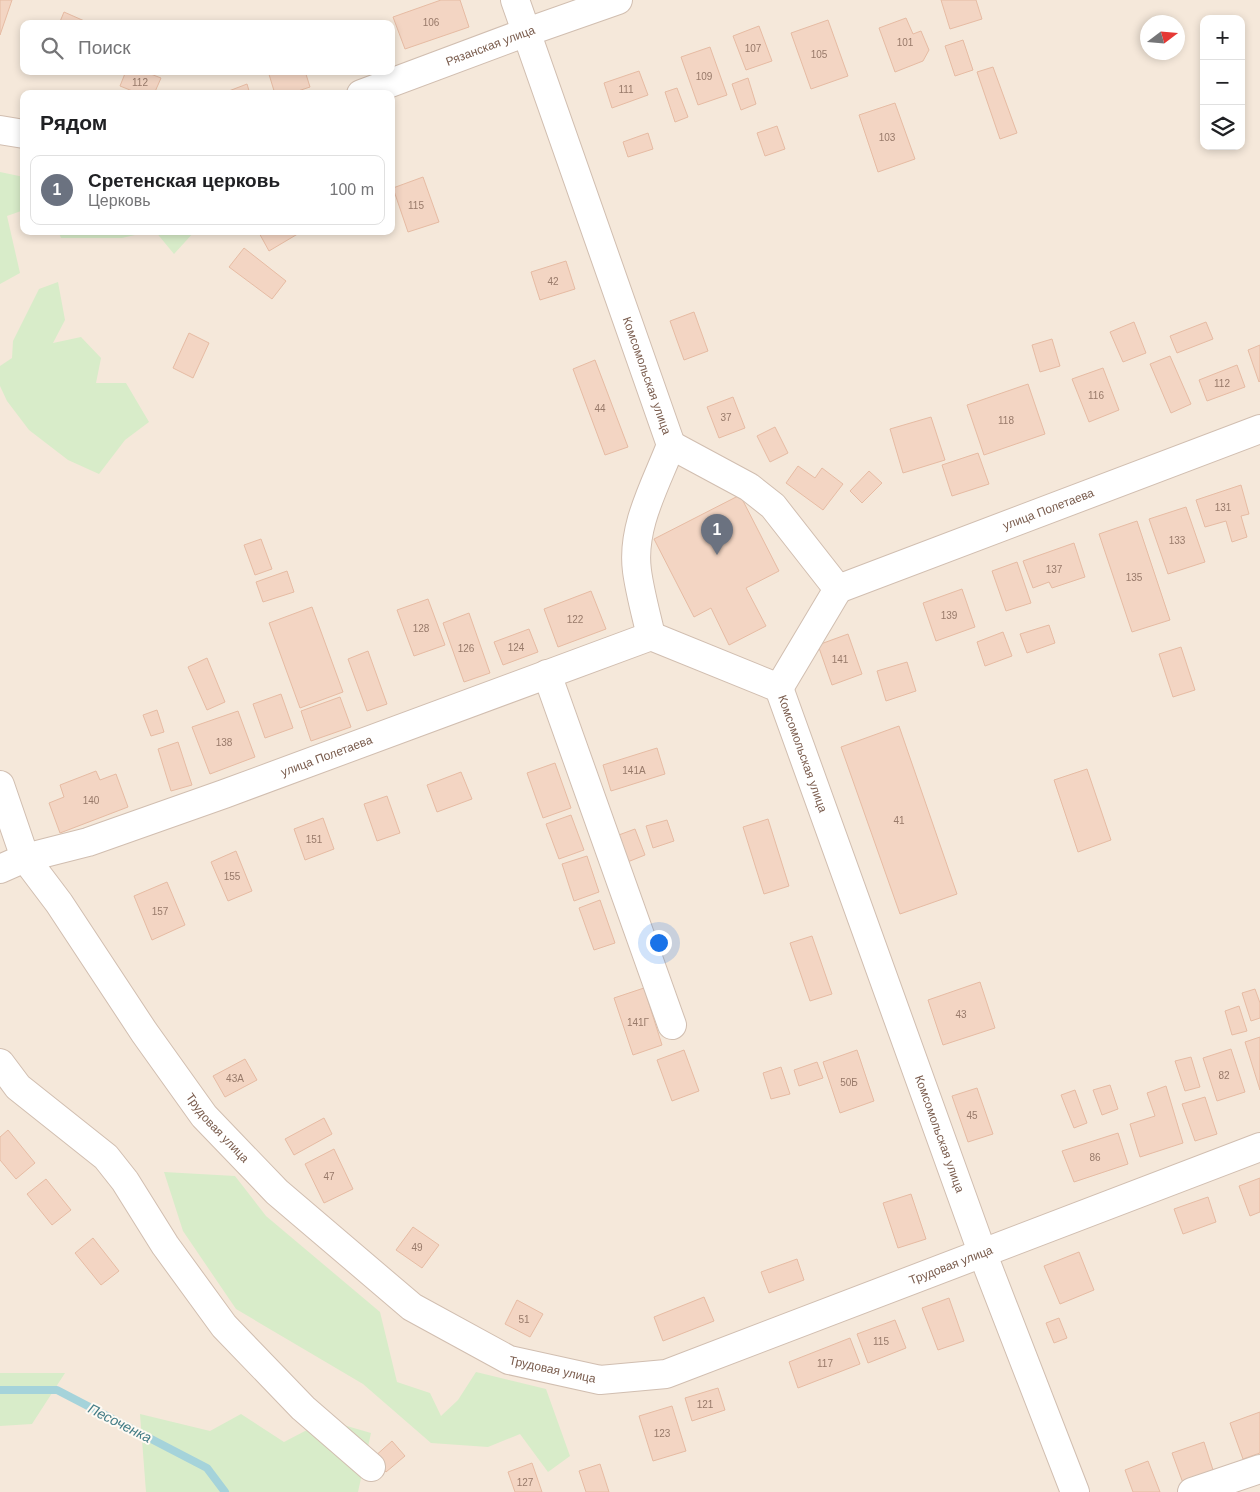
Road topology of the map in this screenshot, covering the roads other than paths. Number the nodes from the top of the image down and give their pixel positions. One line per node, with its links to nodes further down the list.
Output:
1 (515, 0): 3 (street, Комсомольская улица)
2 (618, 0): 3 (street, Рязанская улица)
3 (527, 32): 4 (street, Рязанская улица); 8 (street, Комсомольская улица)
4 (372, 90)
5 (0, 130): 6 (street)
6 (20, 133)
7 (1260, 429): 9 (street, улица Полетаева)
8 (671, 445): 9 (street); 10 (street, Комсомольская улица)
9 (838, 589): 12 (street)
10 (651, 636): 11 (street, улица Полетаева); 12 (street, Комсомольская улица)
11 (546, 674): 14 (street, улица Полетаева); 16 (street)
12 (778, 688): 19 (street, Комсомольская улица)
13 (0, 785): 14 (street, Трудовая улица)
14 (25, 858): 15 (street, улица Полетаева); 19 (street, Трудовая улица)
15 (0, 869)
16 (672, 1025)
17 (0, 1063): 20 (street)
18 (1260, 1146): 19 (street, Трудовая улица)
19 (982, 1252): 22 (street, Комсомольская улица)
20 (371, 1467)
21 (1260, 1469): 23 (street)
22 (1075, 1492)
23 (1192, 1492)

